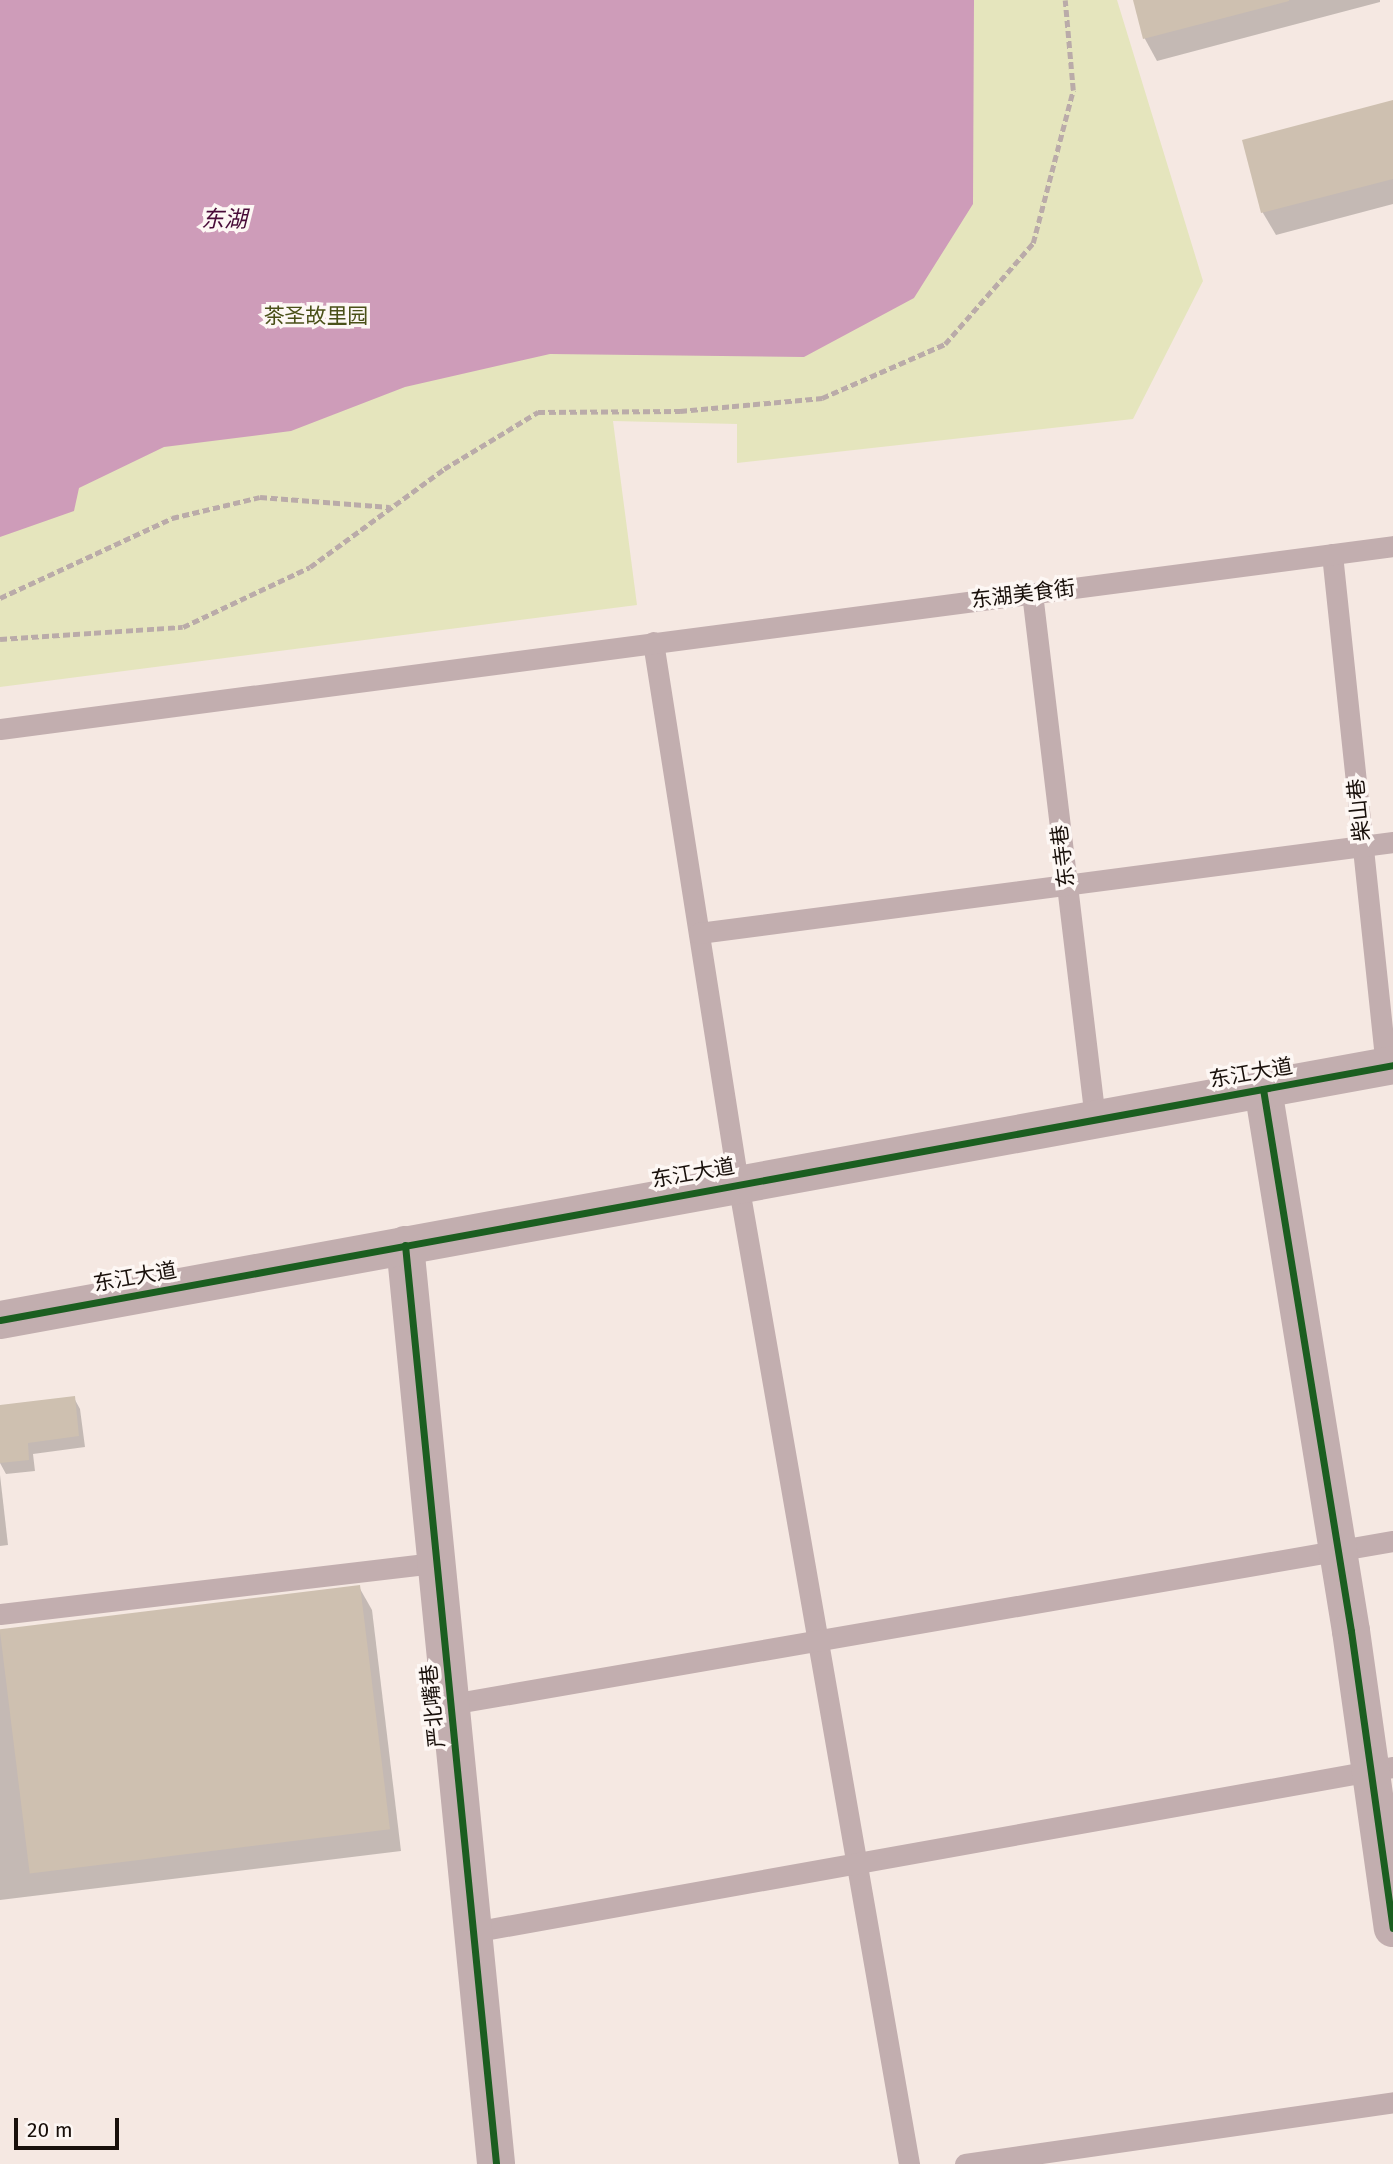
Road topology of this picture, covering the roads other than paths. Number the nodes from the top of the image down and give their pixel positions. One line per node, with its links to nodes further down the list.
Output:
1 (1393, 546): 2 (lane, 东湖美食街)
2 (1332, 554): 3 (lane, 东湖美食街); 7 (lane, 柴山巷)
3 (1032, 593): 4 (lane, 东湖美食街); 8 (lane, 东寺巷)
4 (653, 642): 5 (lane, 东湖美食街); 9 (lane)
5 (0, 729)
6 (1393, 842): 7 (lane)
7 (1363, 846): 8 (lane); 10 (lane, 柴山巷)
8 (1066, 885): 9 (lane); 12 (lane, 东寺巷)
9 (699, 933): 13 (lane)
10 (1389, 1066): 11 (street, 东江大道)
11 (1263, 1089): 12 (street, 东江大道); 17 (street)
12 (1095, 1119): 13 (street, 东江大道)
13 (738, 1183): 14 (street, 东江大道); 20 (lane)
14 (405, 1245): 15 (street, 东江大道); 18 (street, 严北嘴巷)
15 (0, 1320)
16 (1393, 1541): 17 (lane)
17 (1338, 1550): 20 (lane); 22 (street)
18 (436, 1563): 19 (lane); 21 (street, 严北嘴巷)
19 (0, 1614)
20 (817, 1641): 21 (lane); 23 (lane)
21 (451, 1704): 25 (street, 严北嘴巷)
22 (1382, 1769): 23 (lane); 24 (street)
23 (856, 1863): 25 (lane); 28 (lane)
24 (1393, 1928)
25 (473, 1931): 27 (street, 严北嘴巷)
26 (1393, 2102): 29 (lane)
27 (496, 2164)
28 (909, 2164)
29 (965, 2164)

